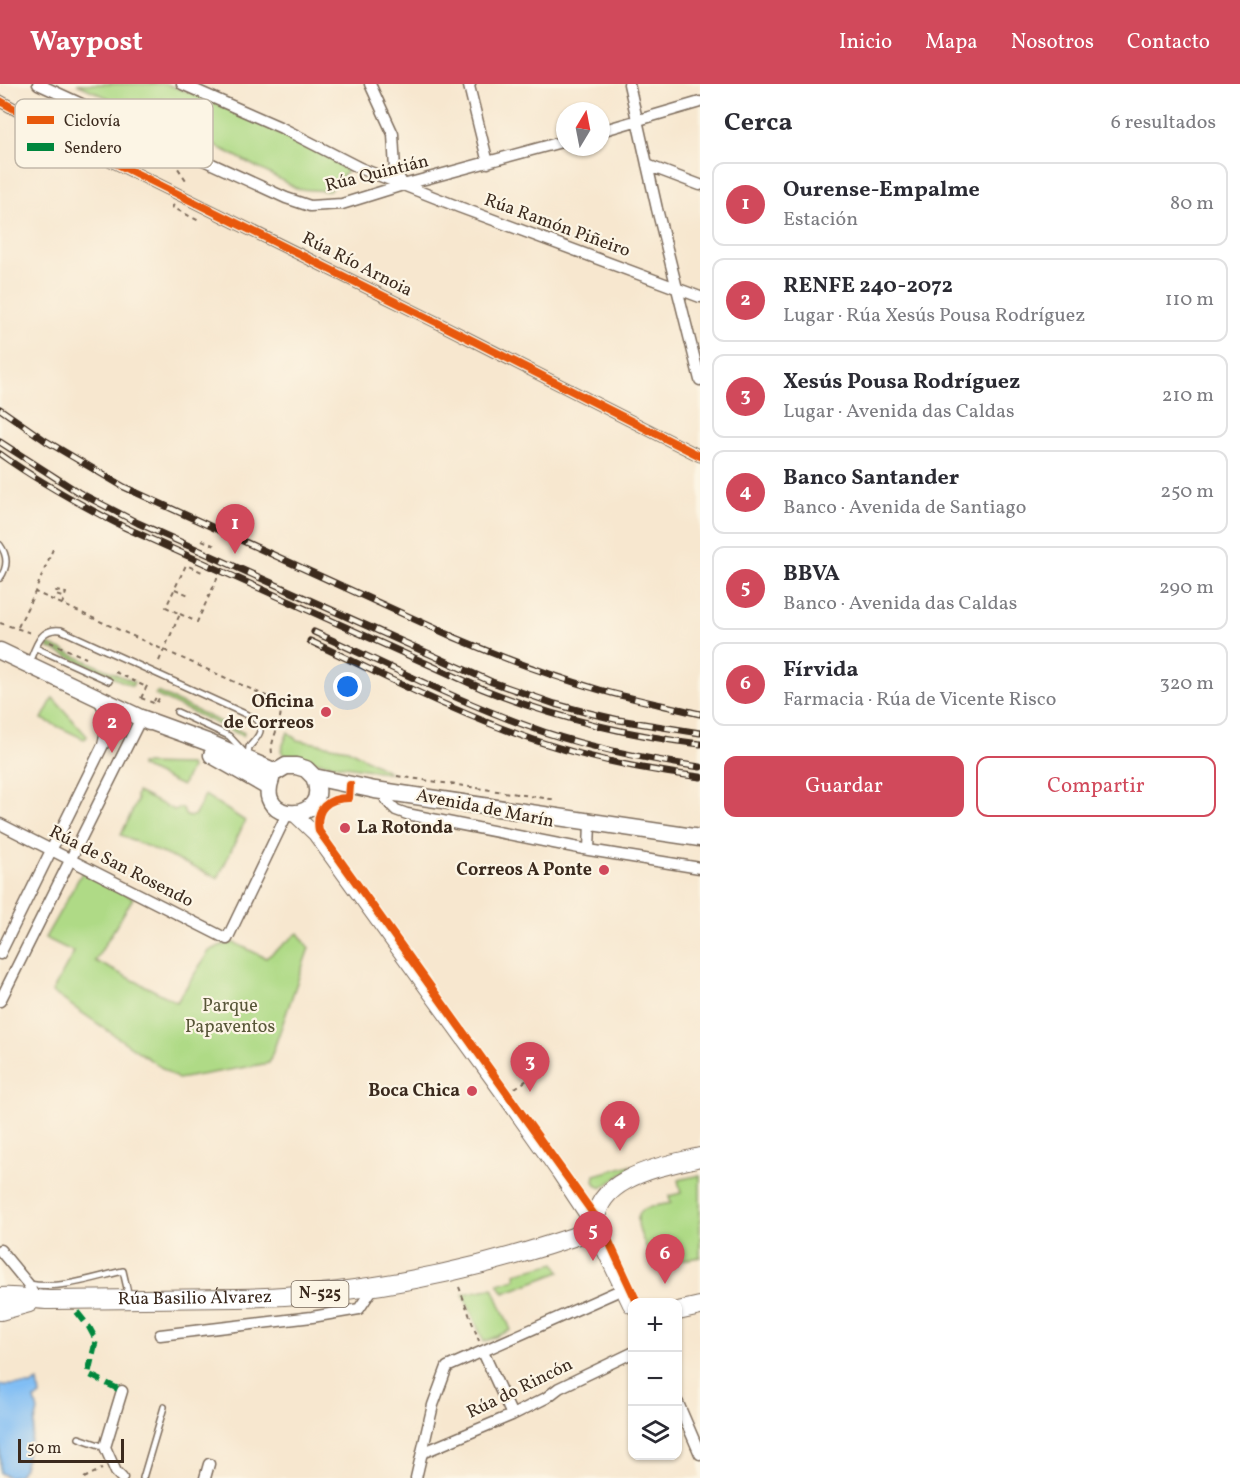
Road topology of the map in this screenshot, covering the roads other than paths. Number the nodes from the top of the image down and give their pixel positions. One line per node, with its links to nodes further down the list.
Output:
1 (38, 84): 6 (street, Rúa Quintián)
2 (182, 84): 17 (street, Rúa Ramón Piñeiro)
3 (370, 84): 17 (street)
4 (470, 84): 13 (street)
5 (629, 84): 10 (street)
6 (71, 99)
7 (0, 101): 9 (street, Rúa Río Arnoia)
8 (700, 102): 10 (street)
9 (15, 109)
10 (638, 121): 11 (street); 15 (street)
11 (610, 129)
12 (556, 144): 13 (street, Rúa Quintián)
13 (488, 163): 17 (street, Rúa Quintián)
14 (213, 164): 17 (street, Rúa Quintián)
15 (647, 165): 18 (street); 19 (street)
16 (125, 168): 22 (street, Rúa Río Arnoia)
17 (403, 185): 19 (street, Rúa Ramón Piñeiro)
18 (700, 185)
19 (677, 288): 20 (street, Rúa Ramón Piñeiro); 21 (street)
20 (700, 297)
21 (700, 380)
22 (700, 456)
23 (0, 545): 24 (lane)
24 (0, 578)
25 (36, 648): 27 (lane); 28 (lane); 32 (lane)
26 (0, 651): 27 (main road)
27 (28, 664): 29 (main road)
28 (110, 681)
29 (94, 695): 31 (main road); 43 (street)
30 (177, 712): 32 (lane)
31 (141, 718): 32 (main road); 33 (main road); 44 (street)
32 (250, 759): 33 (main road)
33 (272, 772): 34 (main road); 37 (main road)
34 (315, 786): 35 (main road); 37 (main road)
35 (384, 786): 36 (main road, Avenida de Marín); 38 (street, Avenida de Marín)
36 (436, 799): 38 (street); 39 (main road, Avenida de Marín)
37 (290, 814): 44 (street, Rúa de San Rosendo); 49 (street)
38 (434, 819): 42 (street, Avenida de Marín)
39 (590, 822): 41 (main road, Avenida de Marín); 42 (street)
40 (0, 824): 43 (street, Rúa de San Rosendo)
41 (700, 838)
42 (588, 850): 45 (street, Avenida de Marín)
43 (52, 851): 44 (street, Rúa de San Rosendo); 46 (street)
44 (71, 860): 47 (street)
45 (700, 868)
46 (0, 954)
47 (0, 1001)
48 (700, 1157): 49 (highway)
49 (596, 1229): 52 (highway, Rúa Basilio Álvarez / N-525); 53 (highway)
50 (0, 1250): 51 (street)
51 (28, 1284): 55 (lane); 56 (street)
52 (373, 1288): 55 (highway, Rúa Basilio Álvarez / N-525); 60 (street)
53 (629, 1296): 61 (street)
54 (0, 1297): 56 (highway, Rúa Basilio Álvarez / N-525)
55 (129, 1299): 56 (highway, Rúa Basilio Álvarez / N-525)
56 (36, 1300): 59 (highway, Rúa Basilio Álvarez / N-525)
57 (700, 1306): 58 (highway)
58 (682, 1310)
59 (0, 1311)
60 (160, 1335)
61 (483, 1352): 66 (street); 71 (street)
62 (628, 1355): 66 (street, Rúa do Rincón)
63 (122, 1391): 70 (street)
64 (679, 1406): 68 (street)
65 (164, 1407): 75 (lane)
66 (512, 1415): 71 (street, Rúa do Rincón)
67 (700, 1420): 68 (street)
68 (687, 1424): 72 (street)
69 (80, 1438): 70 (lane)
70 (105, 1447): 74 (street)
71 (422, 1453): 77 (street)
72 (700, 1454)
73 (208, 1464): 76 (street)
74 (122, 1478)
75 (143, 1478)
76 (205, 1478)
77 (416, 1478)

